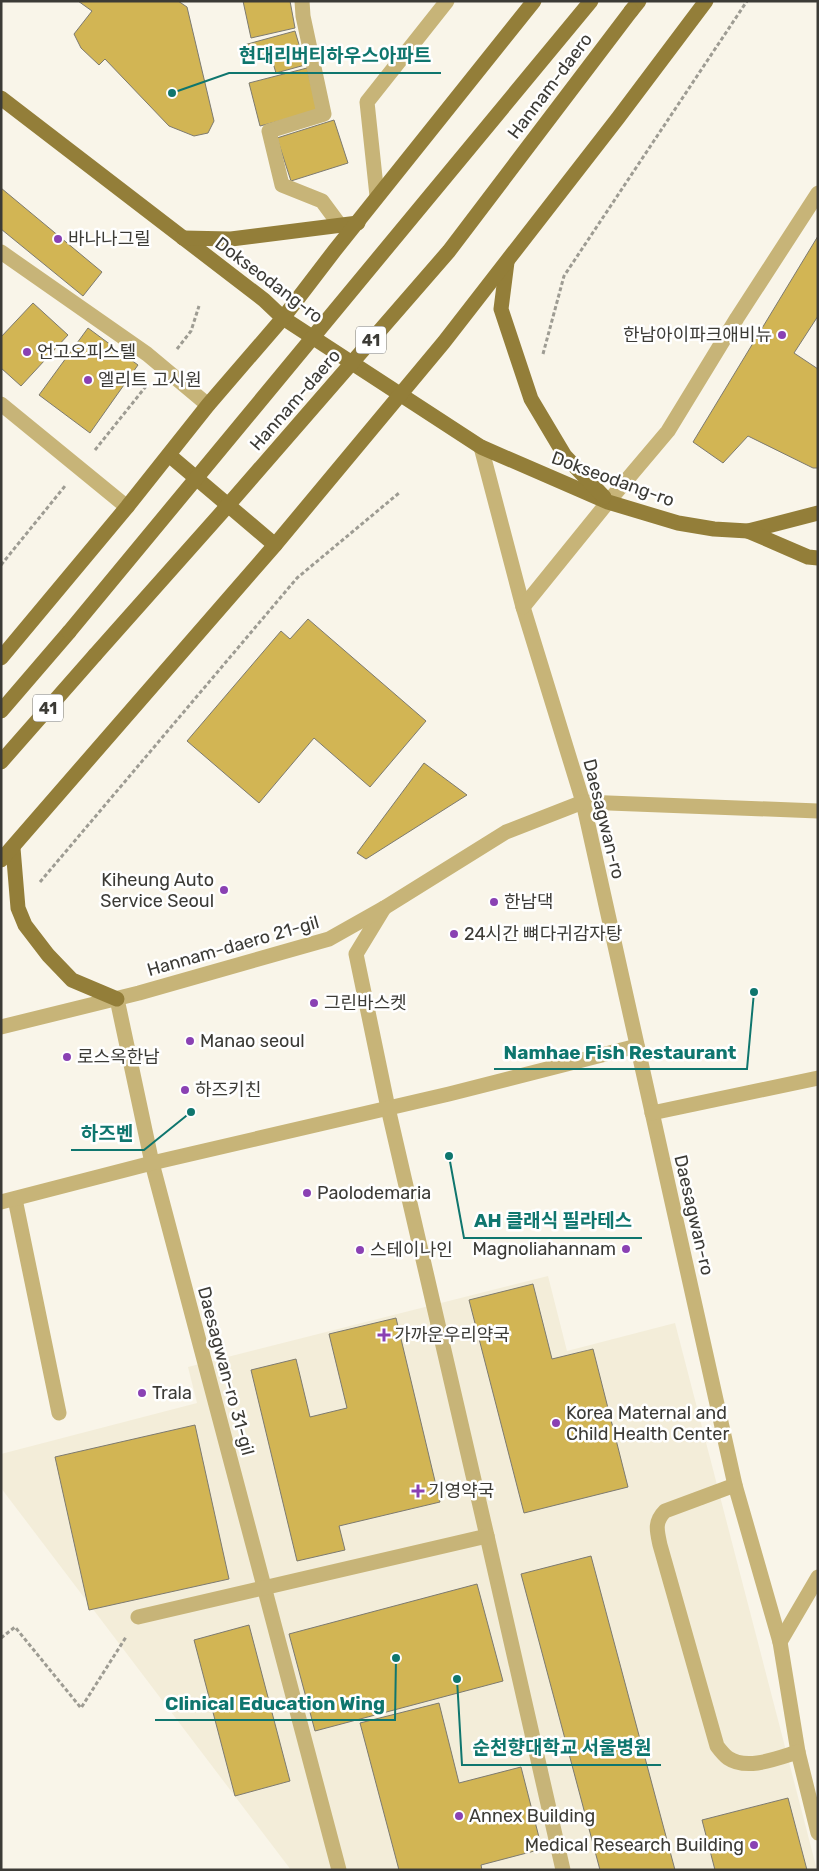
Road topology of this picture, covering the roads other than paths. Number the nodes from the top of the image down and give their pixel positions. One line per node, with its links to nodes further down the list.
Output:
1 (302, 1): 11 (street)
2 (447, 1): 9 (street)
3 (534, 1): 9 (main road)
4 (591, 1): 29 (main road, Hannam-daero / 41, bridge)
5 (706, 1): 14 (main road)
6 (634, 6): 30 (main road, Hannam-daero / 41, bridge)
7 (1, 98): 12 (main road, Dokseodang-ro)
8 (818, 193): 21 (street)
9 (377, 196): 10 (main road)
10 (358, 223): 11 (main road); 15 (main road)
11 (339, 224): 12 (main road)
12 (182, 238): 15 (main road, Dokseodang-ro)
13 (1, 252): 18 (street)
14 (507, 261): 16 (main road); 21 (main road)
15 (283, 318): 16 (main road, Dokseodang-ro); 18 (main road)
16 (399, 393): 19 (main road, Dokseodang-ro); 25 (main road)
17 (1, 404): 22 (street)
18 (208, 405): 20 (main road)
19 (480, 447): 21 (main road, Dokseodang-ro); 27 (street, Daesagwan-ro)
20 (168, 455): 22 (main road); 25 (main road)
21 (608, 502): 24 (main road, Dokseodang-ro); 27 (street)
22 (127, 507): 28 (main road)
23 (818, 513): 24 (main road, Dokseodang-ro)
24 (748, 531): 26 (main road)
25 (275, 545): 33 (main road)
26 (818, 558)
27 (523, 607): 31 (street, Daesagwan-ro)
28 (1, 658)
29 (1, 711)
30 (1, 762)
31 (583, 802): 32 (street); 35 (street, Hannam-daero 21-gil); 38 (street, Daesagwan-ro)
32 (818, 811)
33 (13, 848): 34 (main road); 36 (main road)
34 (1, 860)
35 (384, 908): 36 (street, Hannam-daero 21-gil); 40 (street, Hannam-daero 21-gil)
36 (116, 999): 37 (street, Hannam-daero 21-gil); 42 (street)
37 (1, 1027)
38 (637, 1046): 40 (street); 41 (street, Daesagwan-ro)
39 (818, 1078): 41 (street)
40 (388, 1108): 42 (street); 46 (street)
41 (652, 1113): 45 (street, Daesagwan-ro)
42 (152, 1163): 43 (street); 48 (street, Daesagwan-ro 31-gil)
43 (8, 1201): 44 (street)
44 (59, 1413)
45 (735, 1485): 50 (street, Daesagwan-ro); 51 (street)
46 (487, 1536): 48 (street); 54 (street)
47 (818, 1577): 50 (street)
48 (264, 1588): 49 (street); 53 (street, Daesagwan-ro 31-gil)
49 (138, 1618)
50 (780, 1642): 51 (street, Daesagwan-ro)
51 (798, 1752): 52 (street, Daesagwan-ro)
52 (818, 1833)
53 (339, 1870)
54 (562, 1870)

